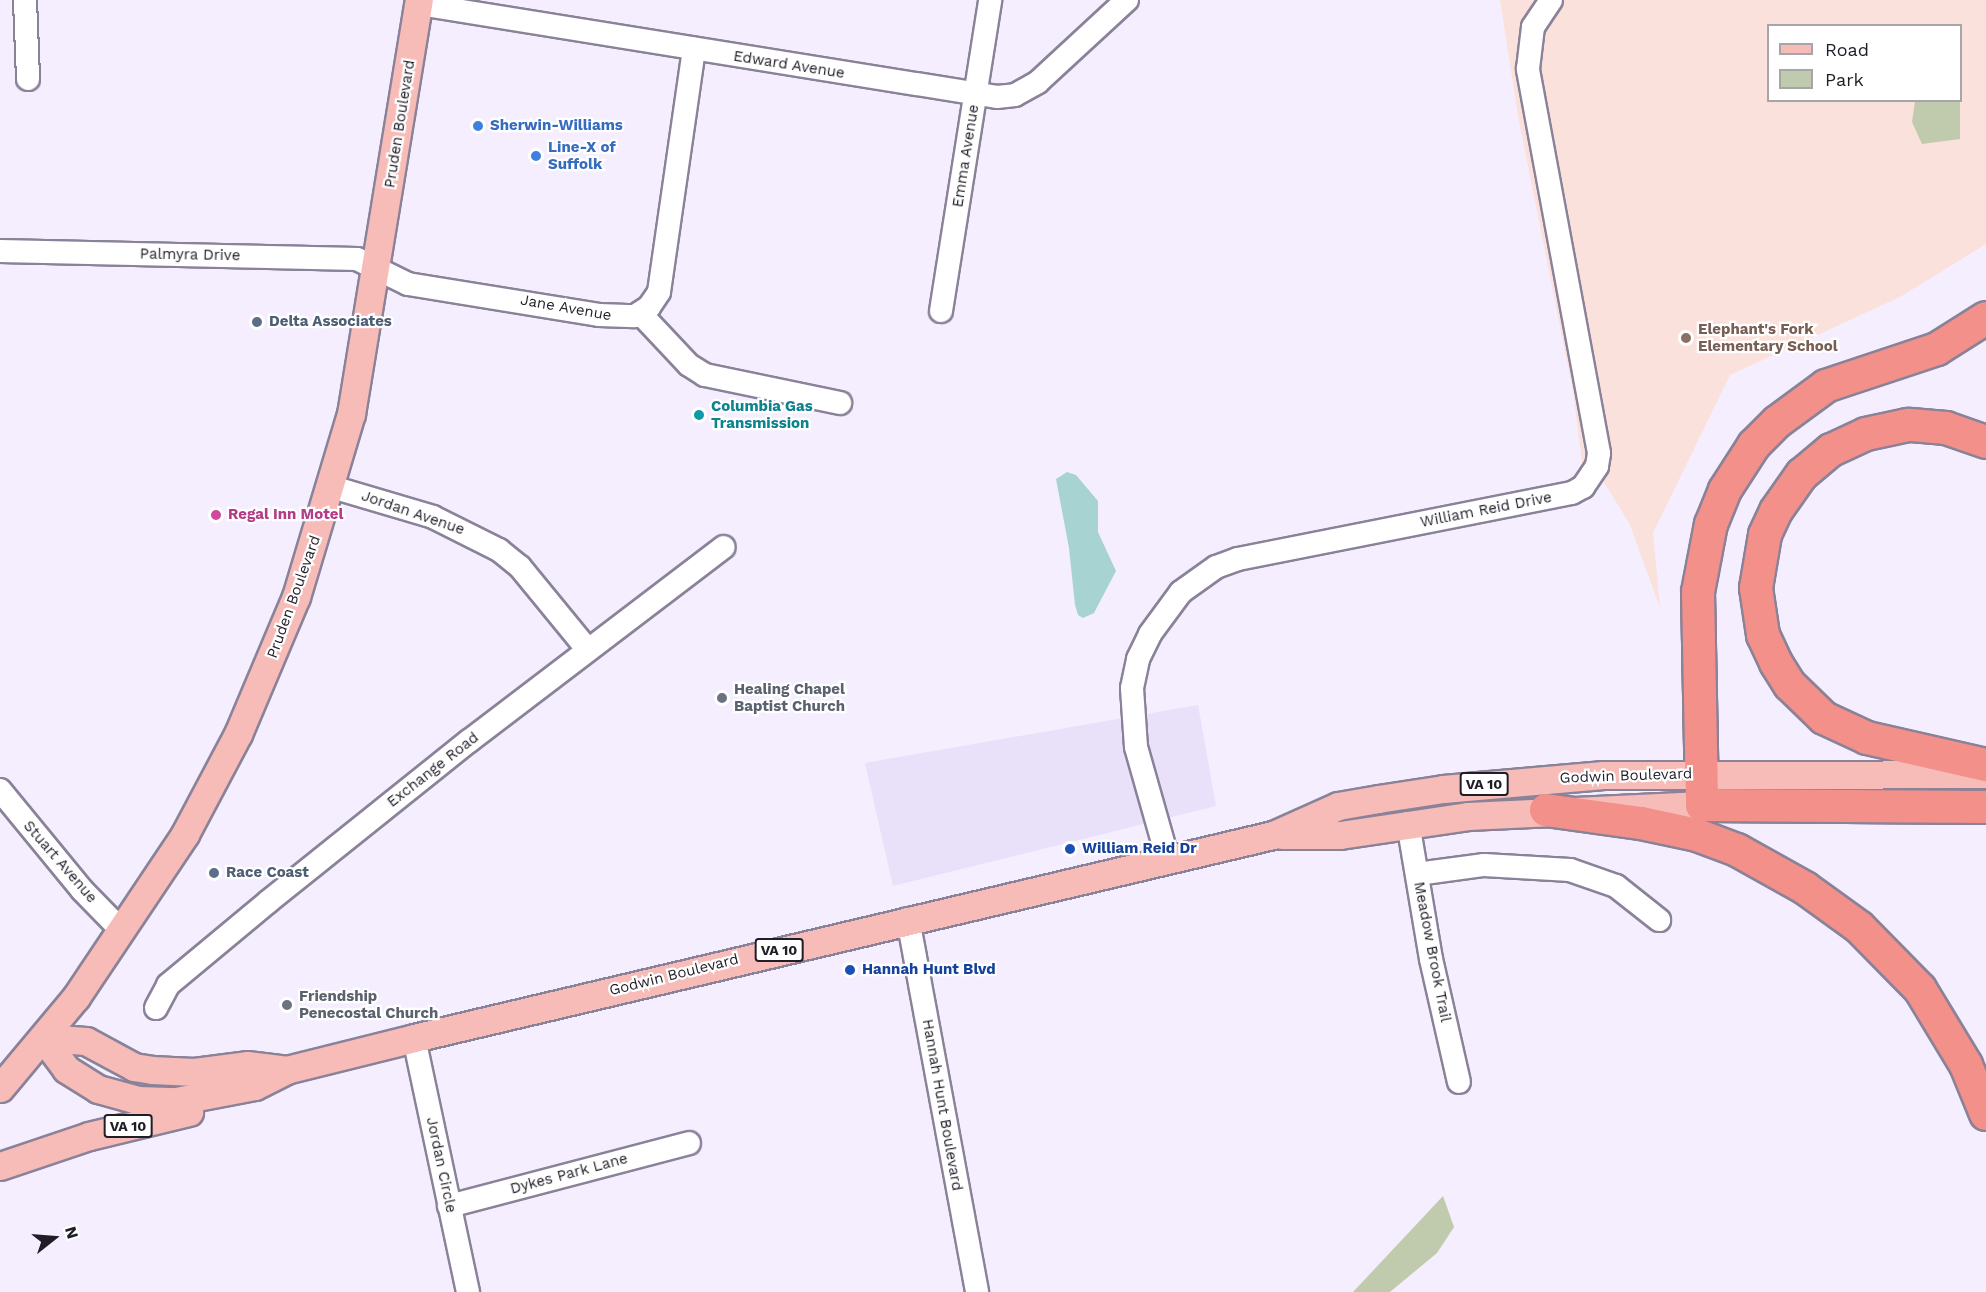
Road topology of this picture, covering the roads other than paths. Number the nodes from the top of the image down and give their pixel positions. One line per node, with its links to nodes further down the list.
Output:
1 (25, 0): 7 (street)
2 (990, 0): 8 (street, Emma Avenue)
3 (1127, 0): 8 (street, Edward Avenue)
4 (1551, 0): 28 (street, William Reid Drive)
5 (419, 2): 6 (street, Edward Avenue); 10 (main road, Pruden Boulevard)
6 (694, 49): 8 (street, Edward Avenue); 12 (street)
7 (28, 79)
8 (975, 95): 11 (street, Emma Avenue)
9 (0, 251): 10 (street, Palmyra Drive)
10 (378, 268): 12 (street, Jane Avenue); 16 (main road, Pruden Boulevard)
11 (941, 311)
12 (640, 313): 14 (street)
13 (1986, 318): 20 (highway)
14 (840, 403)
15 (1986, 442): 19 (highway)
16 (332, 488): 18 (street, Jordan Avenue); 32 (main road, Pruden Boulevard)
17 (724, 547): 18 (street, Exchange Road)
18 (588, 650): 33 (street, Exchange Road)
19 (1986, 765)
20 (1702, 773): 21 (main road, Godwin Boulevard / VA 10); 23 (highway); 27 (main road, Godwin Boulevard / VA 10)
21 (1986, 774)
22 (0, 790): 32 (street, Stuart Avenue)
23 (1702, 805): 24 (highway, Godwin Boulevard / VA 10); 25 (main road, Godwin Boulevard / VA 10)
24 (1986, 807)
25 (1546, 810): 26 (main road, Godwin Boulevard / VA 10); 40 (highway)
26 (1408, 823): 27 (main road, Godwin Boulevard / VA 10); 29 (street, Meadow Brook Trail)
27 (1273, 835): 28 (main road, Godwin Boulevard / VA 10)
28 (1168, 860): 30 (main road, Godwin Boulevard / VA 10)
29 (1417, 874): 31 (street); 37 (street, Meadow Brook Trail)
30 (908, 919): 35 (main road, Godwin Boulevard / VA 10); 45 (street, Hannah Hunt Boulevard)
31 (1659, 920)
32 (122, 931): 34 (main road, Pruden Boulevard)
33 (156, 1008)
34 (43, 1038): 36 (main road, Godwin Boulevard / VA 10); 38 (main road, Godwin Boulevard); 39 (main road, Pruden Boulevard)
35 (414, 1038): 36 (main road, Godwin Boulevard / VA 10); 43 (street, Jordan Circle)
36 (285, 1070): 38 (main road, Godwin Boulevard / VA 10)
37 (1459, 1082)
38 (255, 1086): 42 (main road, VA 10)
39 (0, 1088)
40 (1986, 1114)
41 (689, 1143): 43 (street, Dykes Park Lane)
42 (0, 1166)
43 (449, 1206): 44 (street, Jordan Circle)
44 (468, 1292)
45 (977, 1292)

